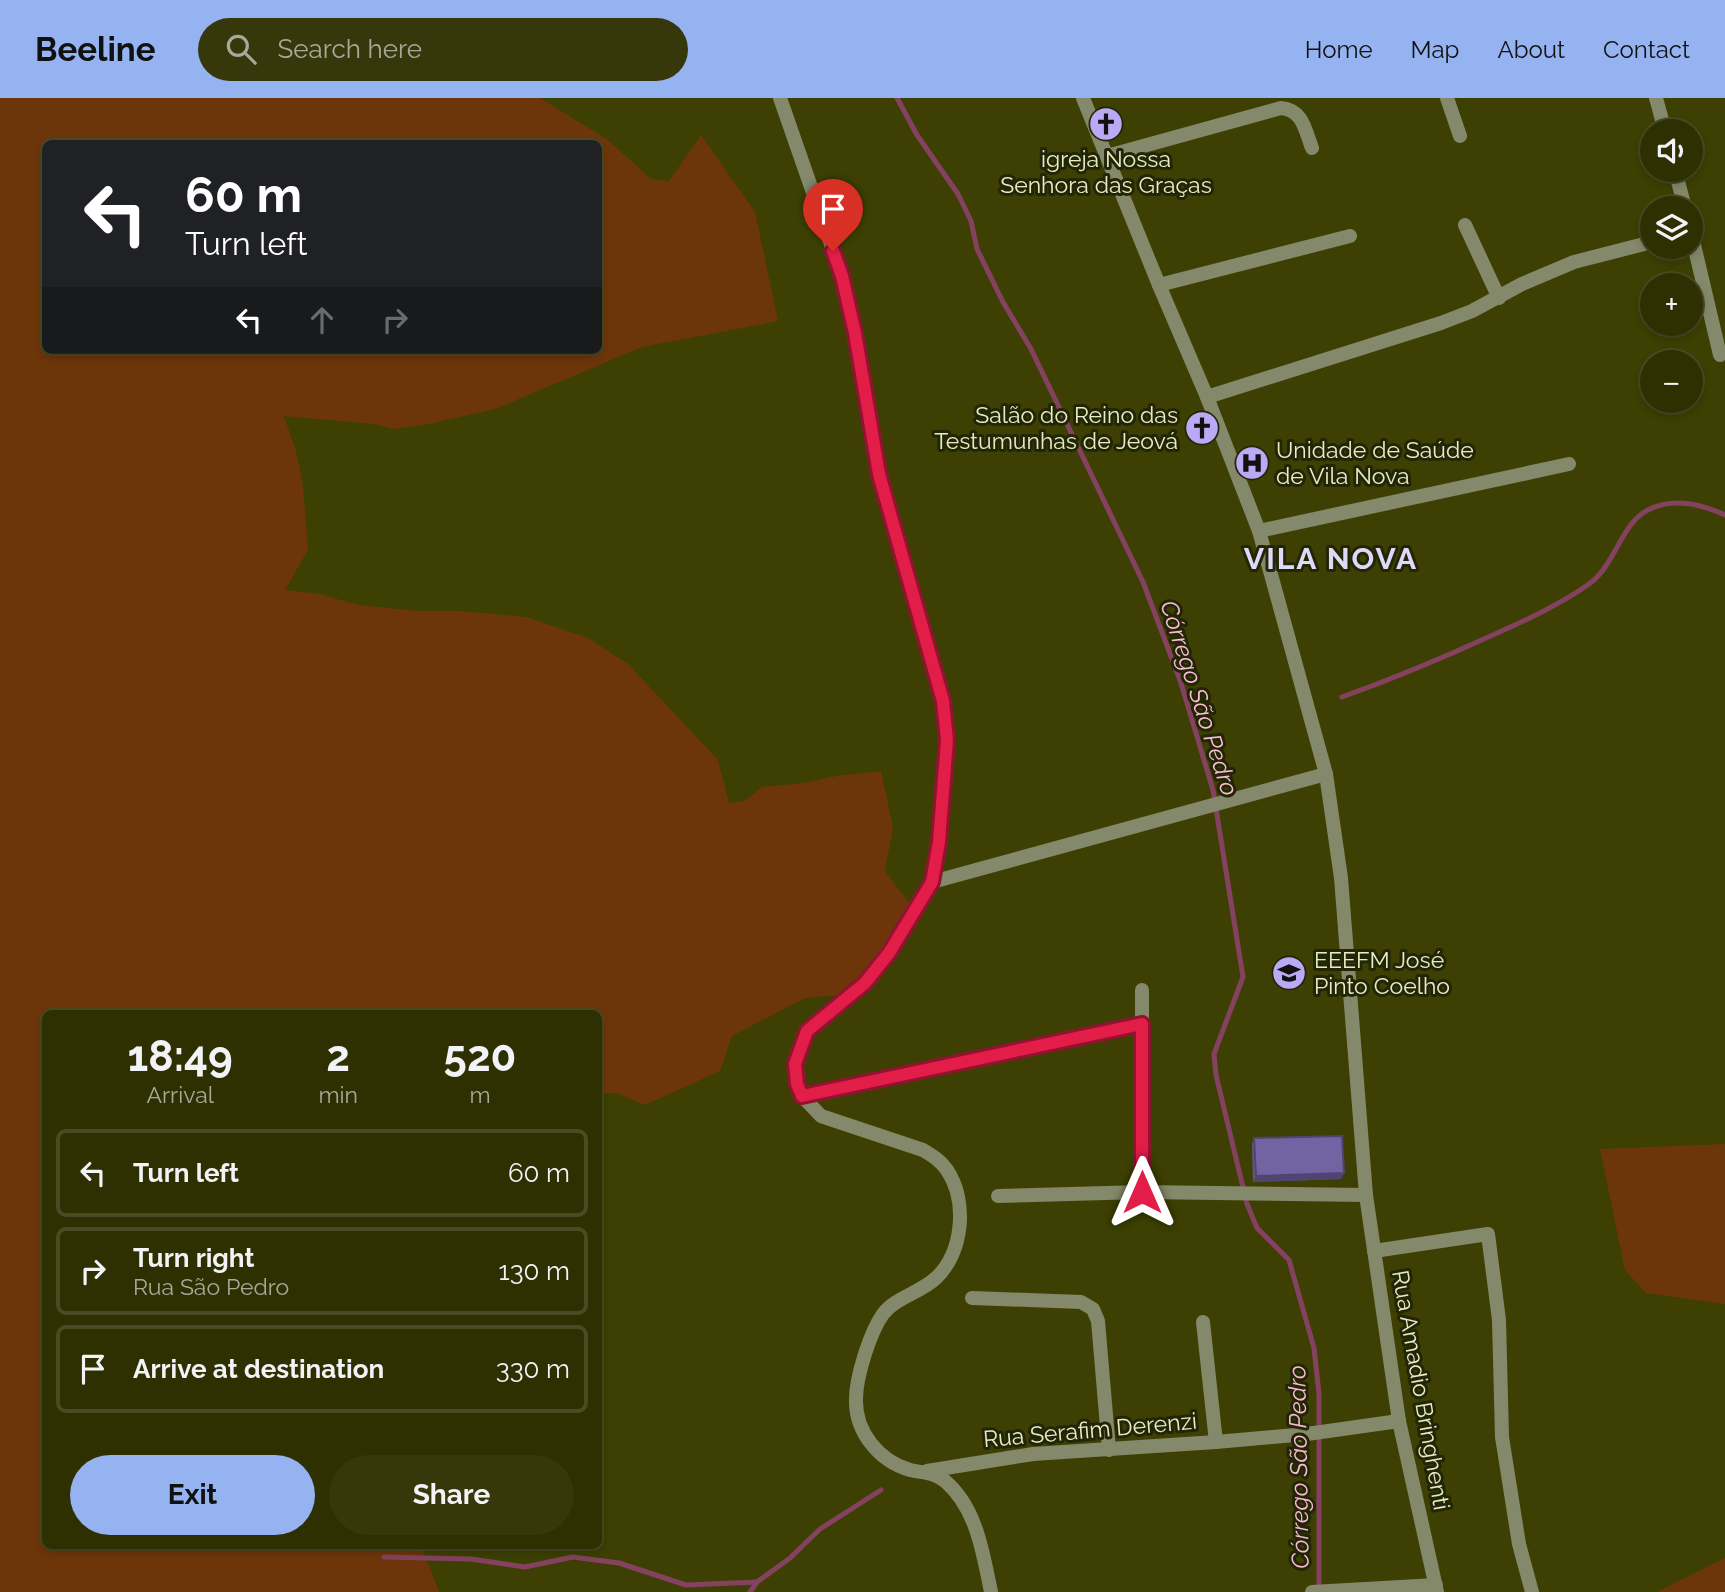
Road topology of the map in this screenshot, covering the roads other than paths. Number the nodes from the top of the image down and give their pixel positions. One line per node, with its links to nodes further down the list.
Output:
1 (780, 98): 20 (street)
2 (1083, 98): 8 (street, Rua Amadio Bringhenti)
3 (1447, 98): 6 (street)
4 (1656, 98): 5 (street)
5 (1662, 119)
6 (1460, 136)
7 (1312, 148): 8 (street)
8 (1107, 156): 13 (street, Rua Amadio Bringhenti)
9 (1465, 225): 14 (street)
10 (1350, 236): 13 (street)
11 (1640, 245): 14 (street)
12 (1698, 259): 15 (street)
13 (1159, 285): 16 (street, Rua Amadio Bringhenti)
14 (1499, 298): 16 (street)
15 (1720, 355)
16 (1208, 397): 18 (street, Rua Amadio Bringhenti)
17 (1569, 464): 18 (street)
18 (1259, 531): 19 (street, Rua Amadio Bringhenti)
19 (1326, 774): 20 (street); 25 (street, Rua Amadio Bringhenti)
20 (932, 882): 23 (street)
21 (1142, 990): 22 (street)
22 (1142, 1024): 23 (street); 24 (street)
23 (802, 1096): 33 (street)
24 (1142, 1192): 25 (street); 26 (street)
25 (1366, 1195): 27 (street, Rua Amadio Bringhenti)
26 (998, 1196)
27 (1374, 1251): 30 (street, Rua Amadio Bringhenti); 38 (street)
28 (972, 1298): 32 (street)
29 (1203, 1322): 31 (street, Rua Serafim Derenzi)
30 (1399, 1421): 31 (street, Rua Serafim Derenzi); 34 (street, Rua Amadio Bringhenti)
31 (1216, 1442): 32 (street, Rua Serafim Derenzi)
32 (1109, 1450): 33 (street, Rua Serafim Derenzi)
33 (927, 1471): 36 (street)
34 (1436, 1589): 35 (street)
35 (1331, 1591): 37 (street)
36 (991, 1592)
37 (1312, 1592)
38 (1532, 1592)

